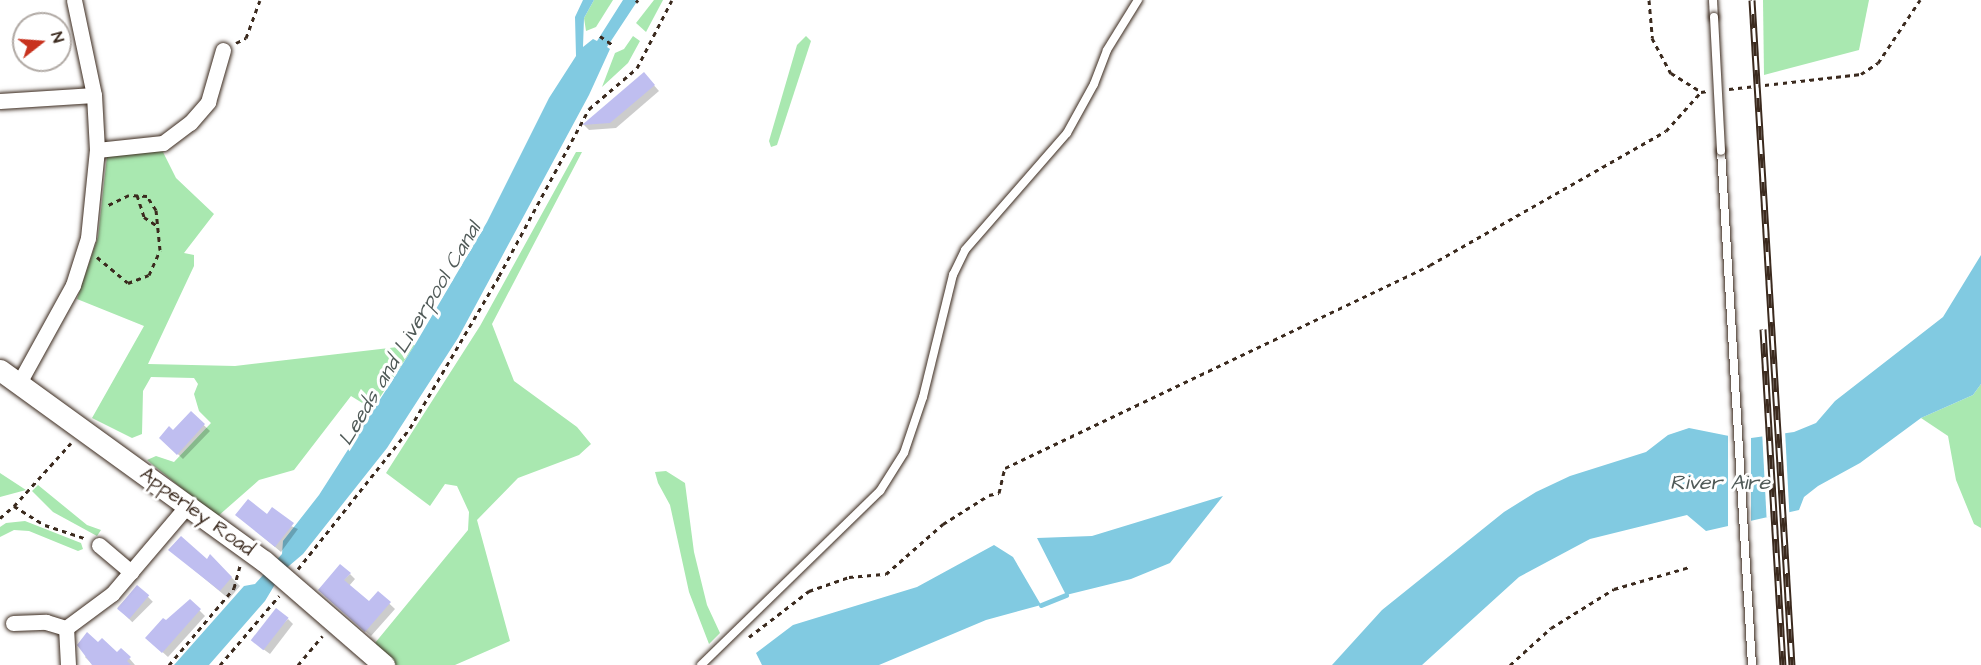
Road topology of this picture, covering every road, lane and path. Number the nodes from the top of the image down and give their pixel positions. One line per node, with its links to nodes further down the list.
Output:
1 (74, 0): 14 (street)
2 (260, 0): 10 (path)
3 (672, 0): 31 (path)
4 (1138, 0): 35 (lane)
5 (1649, 0): 13 (path)
6 (1713, 0): 43 (lane, bridge)
7 (1920, 0): 11 (path)
8 (600, 36): 9 (path)
9 (613, 45)
10 (223, 50): 16 (street)
11 (1725, 89)
12 (1713, 90): 13 (path)
13 (1701, 92): 35 (path)
14 (94, 95): 15 (street); 16 (street)
15 (0, 101)
16 (97, 150): 18 (street)
17 (137, 195): 18 (path); 19 (path); 19 (path)
18 (93, 205): 20 (street)
19 (159, 227): 20 (path)
20 (82, 255): 22 (street)
21 (0, 370): 22 (street, Apperley Road)
22 (19, 383): 23 (street, Apperley Road)
23 (83, 428): 24 (path); 25 (street, Apperley Road)
24 (14, 506): 26 (path); 27 (path)
25 (187, 506): 28 (street, Apperley Road); 30 (street)
26 (0, 518)
27 (99, 545): 30 (street)
28 (257, 556): 31 (street, Apperley Road); 37 (path)
29 (1689, 567): 42 (path)
30 (131, 572): 34 (street)
31 (287, 580): 32 (street, Apperley Road); 38 (path)
32 (335, 621): 39 (path); 40 (street, Apperley Road)
33 (13, 622): 34 (street)
34 (66, 628): 36 (street)
35 (728, 640): 41 (lane)
36 (68, 665)
37 (169, 665)
38 (220, 665)
39 (298, 665)
40 (384, 665)
41 (701, 665)
42 (1510, 665)
43 (1752, 665)

